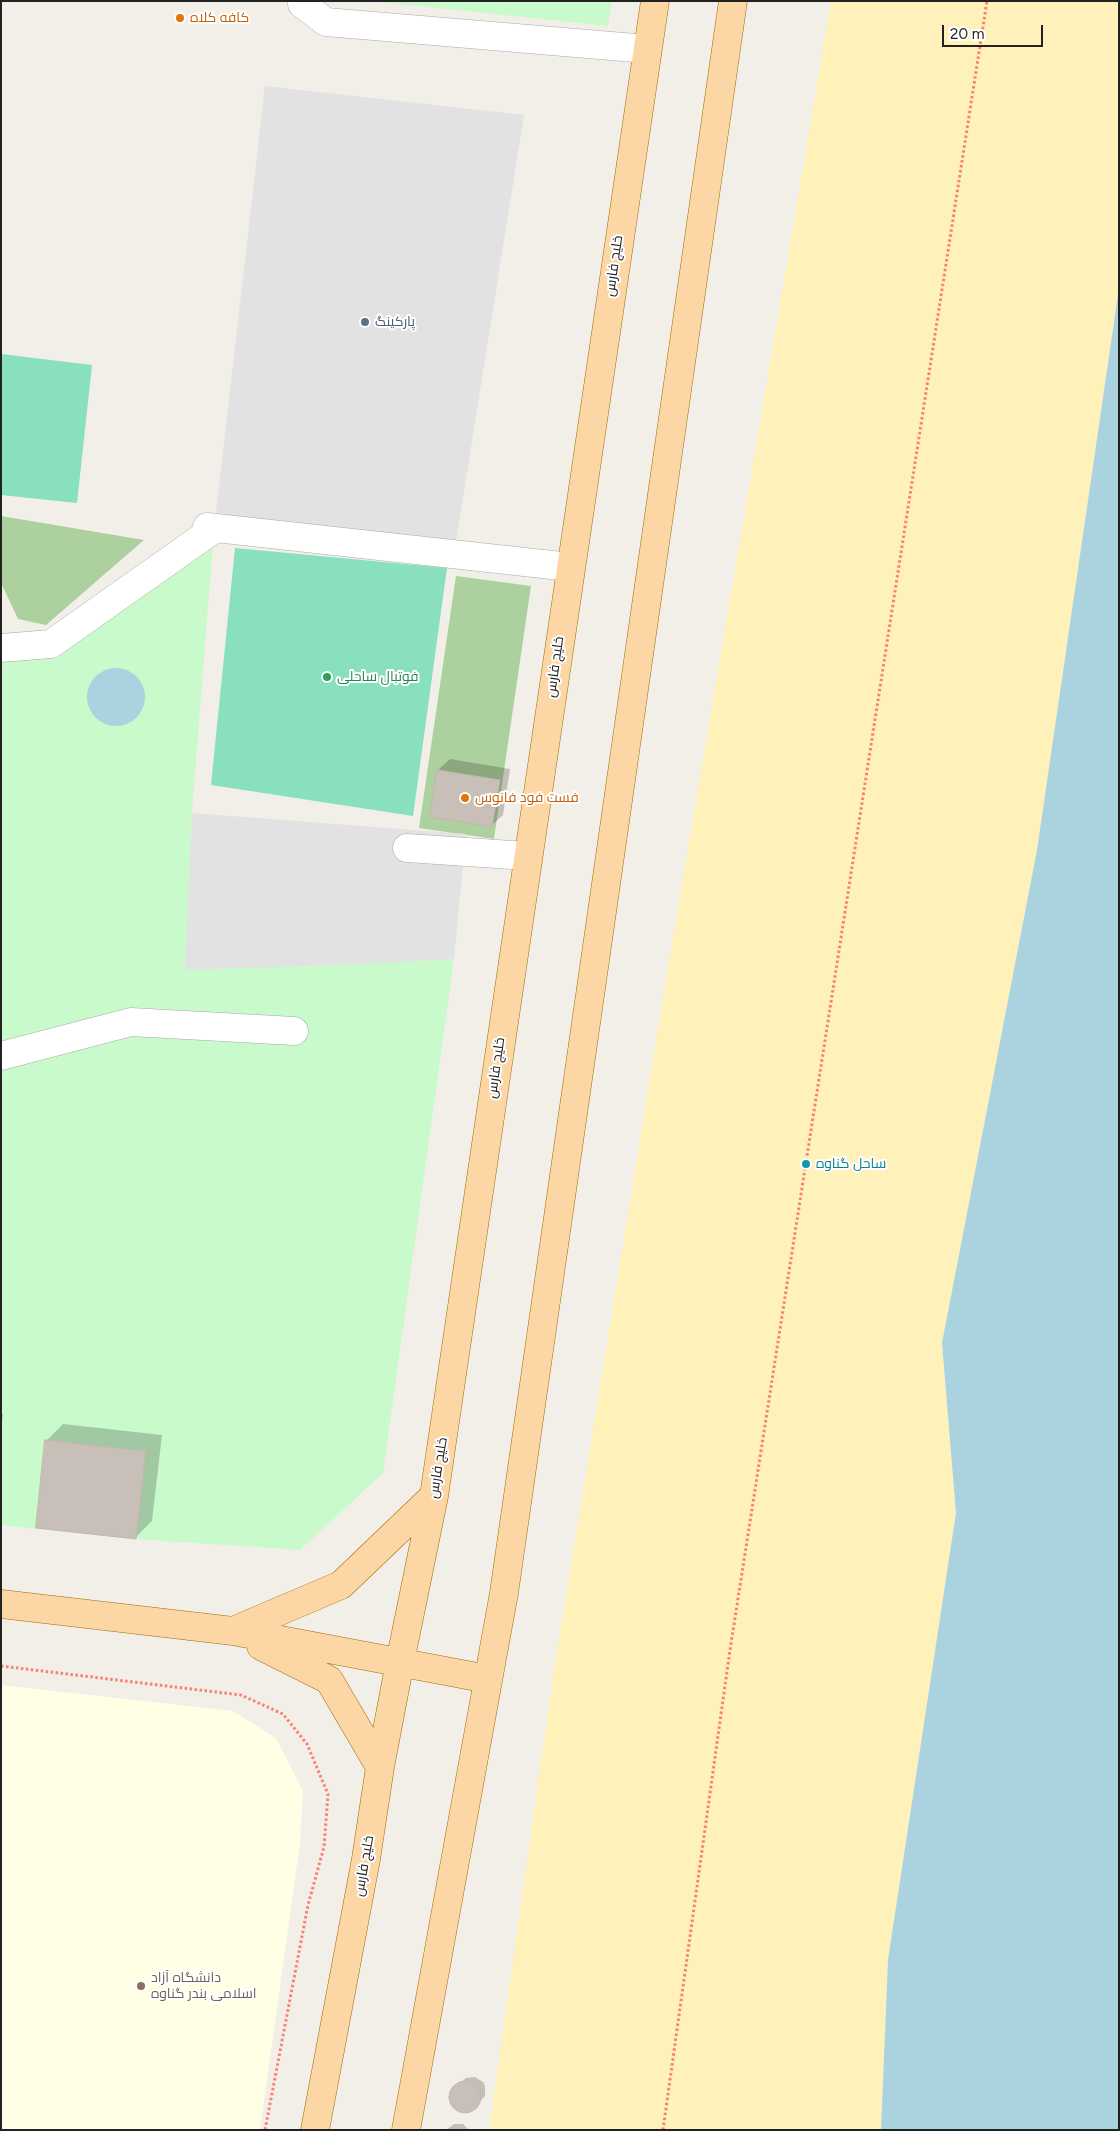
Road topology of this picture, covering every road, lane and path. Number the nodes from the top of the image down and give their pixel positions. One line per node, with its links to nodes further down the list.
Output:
1 (654, 1): 5 (main road, خلیج فارس)
2 (733, 1): 17 (main road)
3 (987, 1): 22 (path)
4 (302, 3): 5 (lane)
5 (647, 49): 6 (main road, خلیج فارس)
6 (570, 568): 7 (lane); 9 (main road, خلیج فارس)
7 (1, 648)
8 (407, 848): 9 (lane)
9 (527, 856): 12 (main road, خلیج فارس)
10 (294, 1031): 11 (lane)
11 (1, 1056)
12 (434, 1496): 14 (main road); 15 (main road, خلیج فارس)
13 (1, 1604): 14 (main road)
14 (233, 1631): 15 (main road); 18 (main road)
15 (400, 1662): 17 (main road); 18 (main road, خلیج فارس)
16 (1, 1666): 19 (path)
17 (488, 1679): 21 (main road)
18 (380, 1767): 20 (main road, خلیج فارس)
19 (265, 2130)
20 (315, 2130)
21 (406, 2130)
22 (663, 2130)

